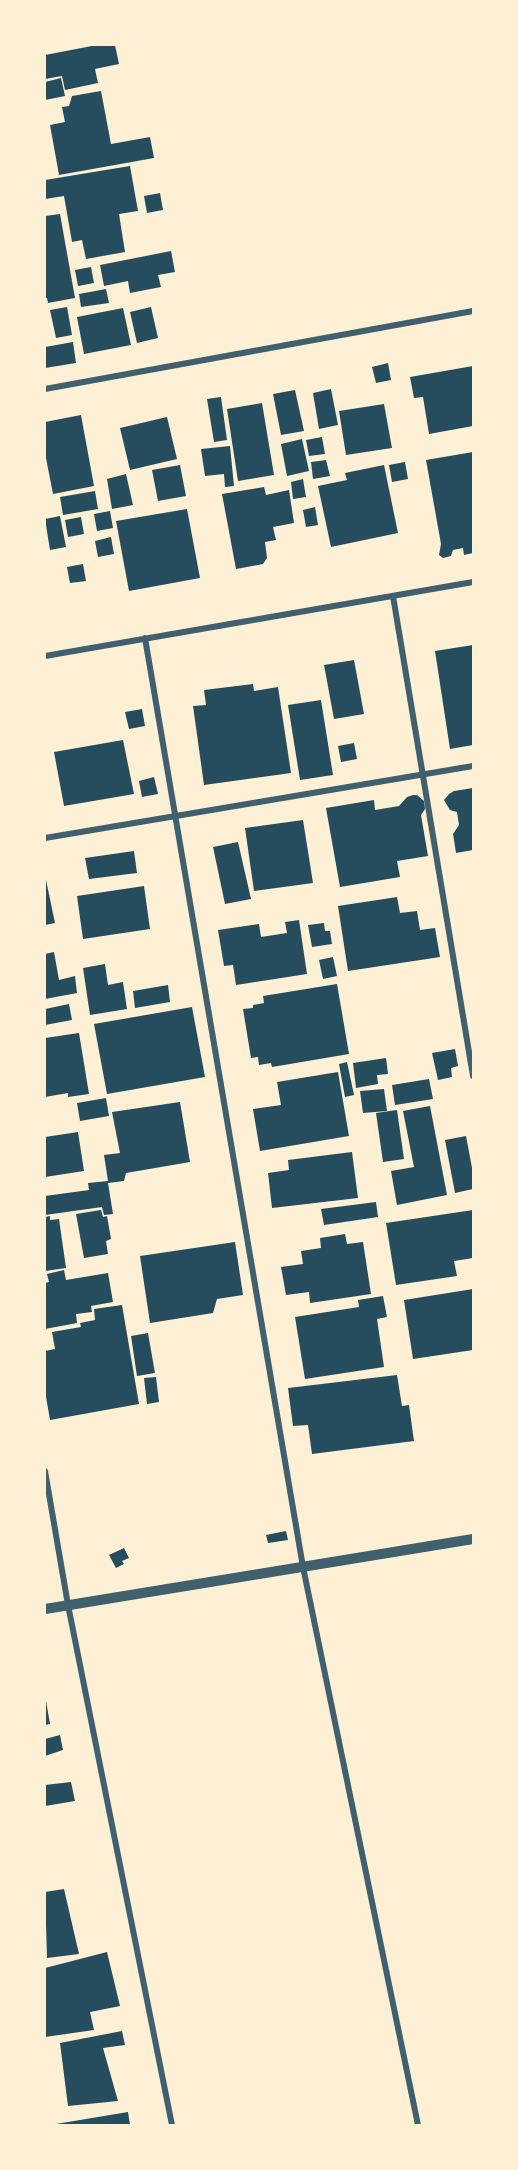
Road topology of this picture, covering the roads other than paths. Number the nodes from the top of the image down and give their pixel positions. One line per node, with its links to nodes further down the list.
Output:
1 (473, 311): 2 (street)
2 (45, 389)
3 (473, 582): 4 (street)
4 (393, 596): 5 (street); 8 (street)
5 (145, 638): 6 (street); 9 (street)
6 (45, 656)
7 (473, 766): 8 (street)
8 (423, 774): 9 (street); 11 (street)
9 (174, 816): 10 (street); 14 (street)
10 (45, 838)
11 (473, 1076)
12 (45, 1471): 15 (street)
13 (473, 1539): 14 (street)
14 (303, 1567): 15 (street); 18 (street)
15 (68, 1605): 16 (street); 17 (street)
16 (45, 1609)
17 (172, 2125)
18 (418, 2125)

